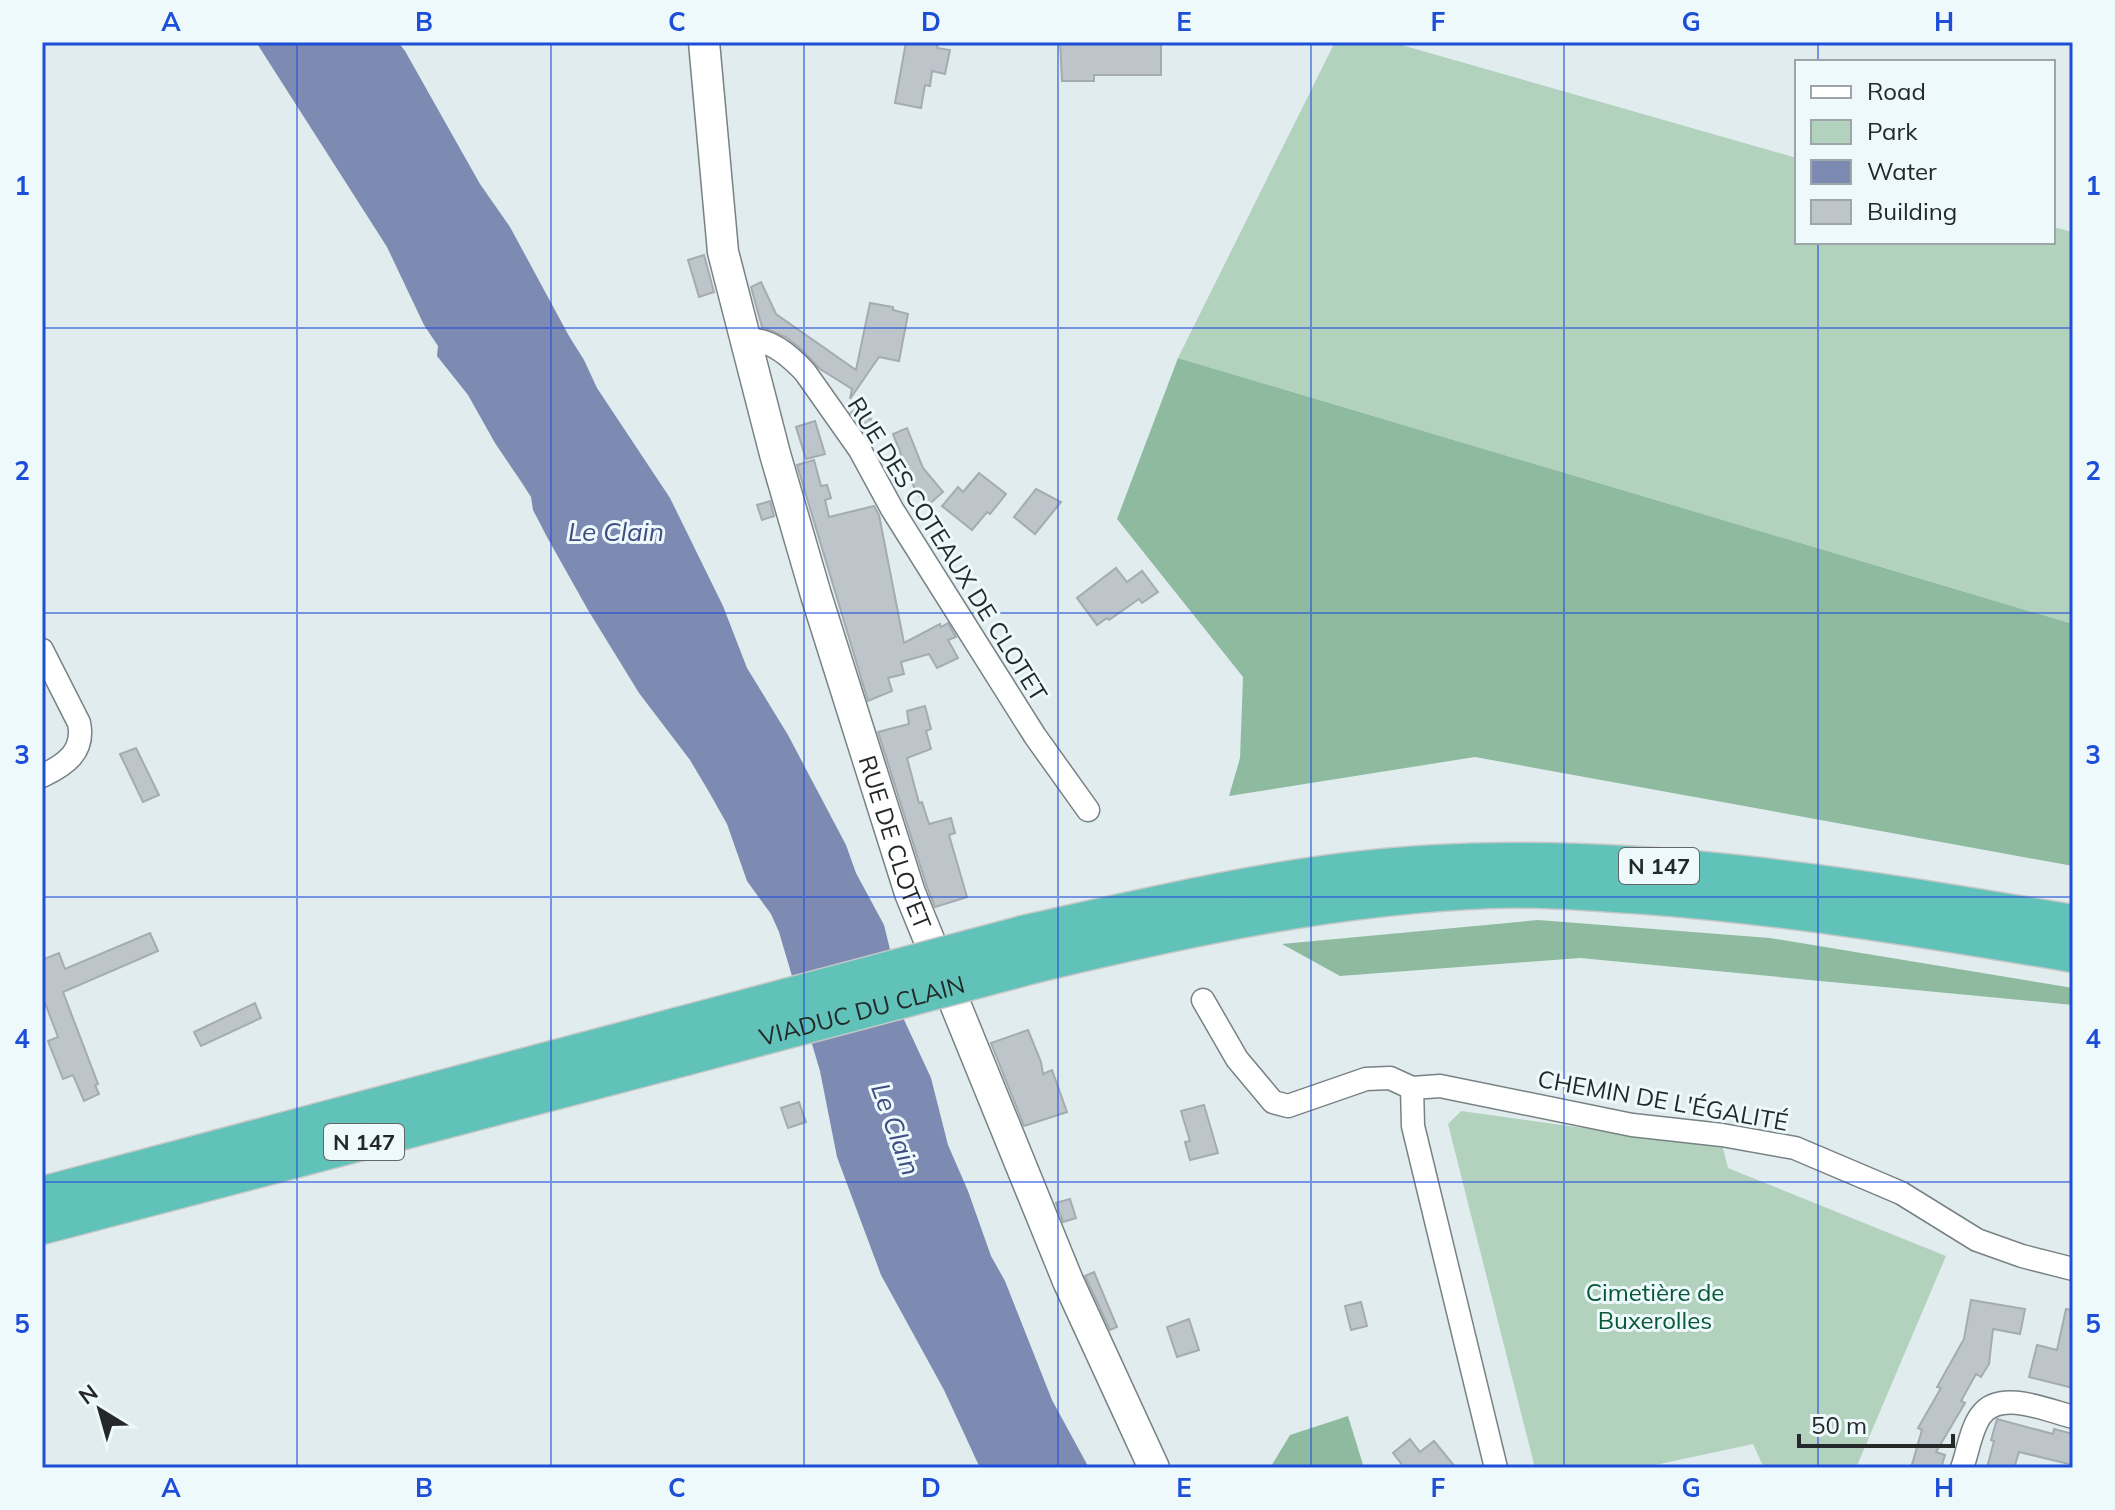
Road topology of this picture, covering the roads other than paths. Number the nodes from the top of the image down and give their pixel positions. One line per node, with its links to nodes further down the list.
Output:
1 (704, 42): 2 (main road, RUE DE CLOTET)
2 (746, 340): 5 (street, RUE DES COTEAUX DE CLOTET); 16 (main road, RUE DE CLOTET)
3 (42, 650): 4 (street)
4 (42, 776)
5 (1088, 810)
6 (2073, 923): 7 (highway, N 147)
7 (1030, 949): 8 (highway, N 147); 10 (highway, VIADUC DU CLAIN / N 147, bridge)
8 (2073, 954)
9 (1203, 1000): 11 (street, CHEMIN DE L'ÉGALITÉ)
10 (682, 1042): 12 (highway, N 147); 13 (highway, N 147)
11 (1412, 1088): 14 (street, CHEMIN DE L'ÉGALITÉ); 17 (street)
12 (42, 1195)
13 (42, 1226)
14 (2073, 1269)
15 (2073, 1417): 18 (street)
16 (1154, 1468)
17 (1496, 1468)
18 (1962, 1468)

